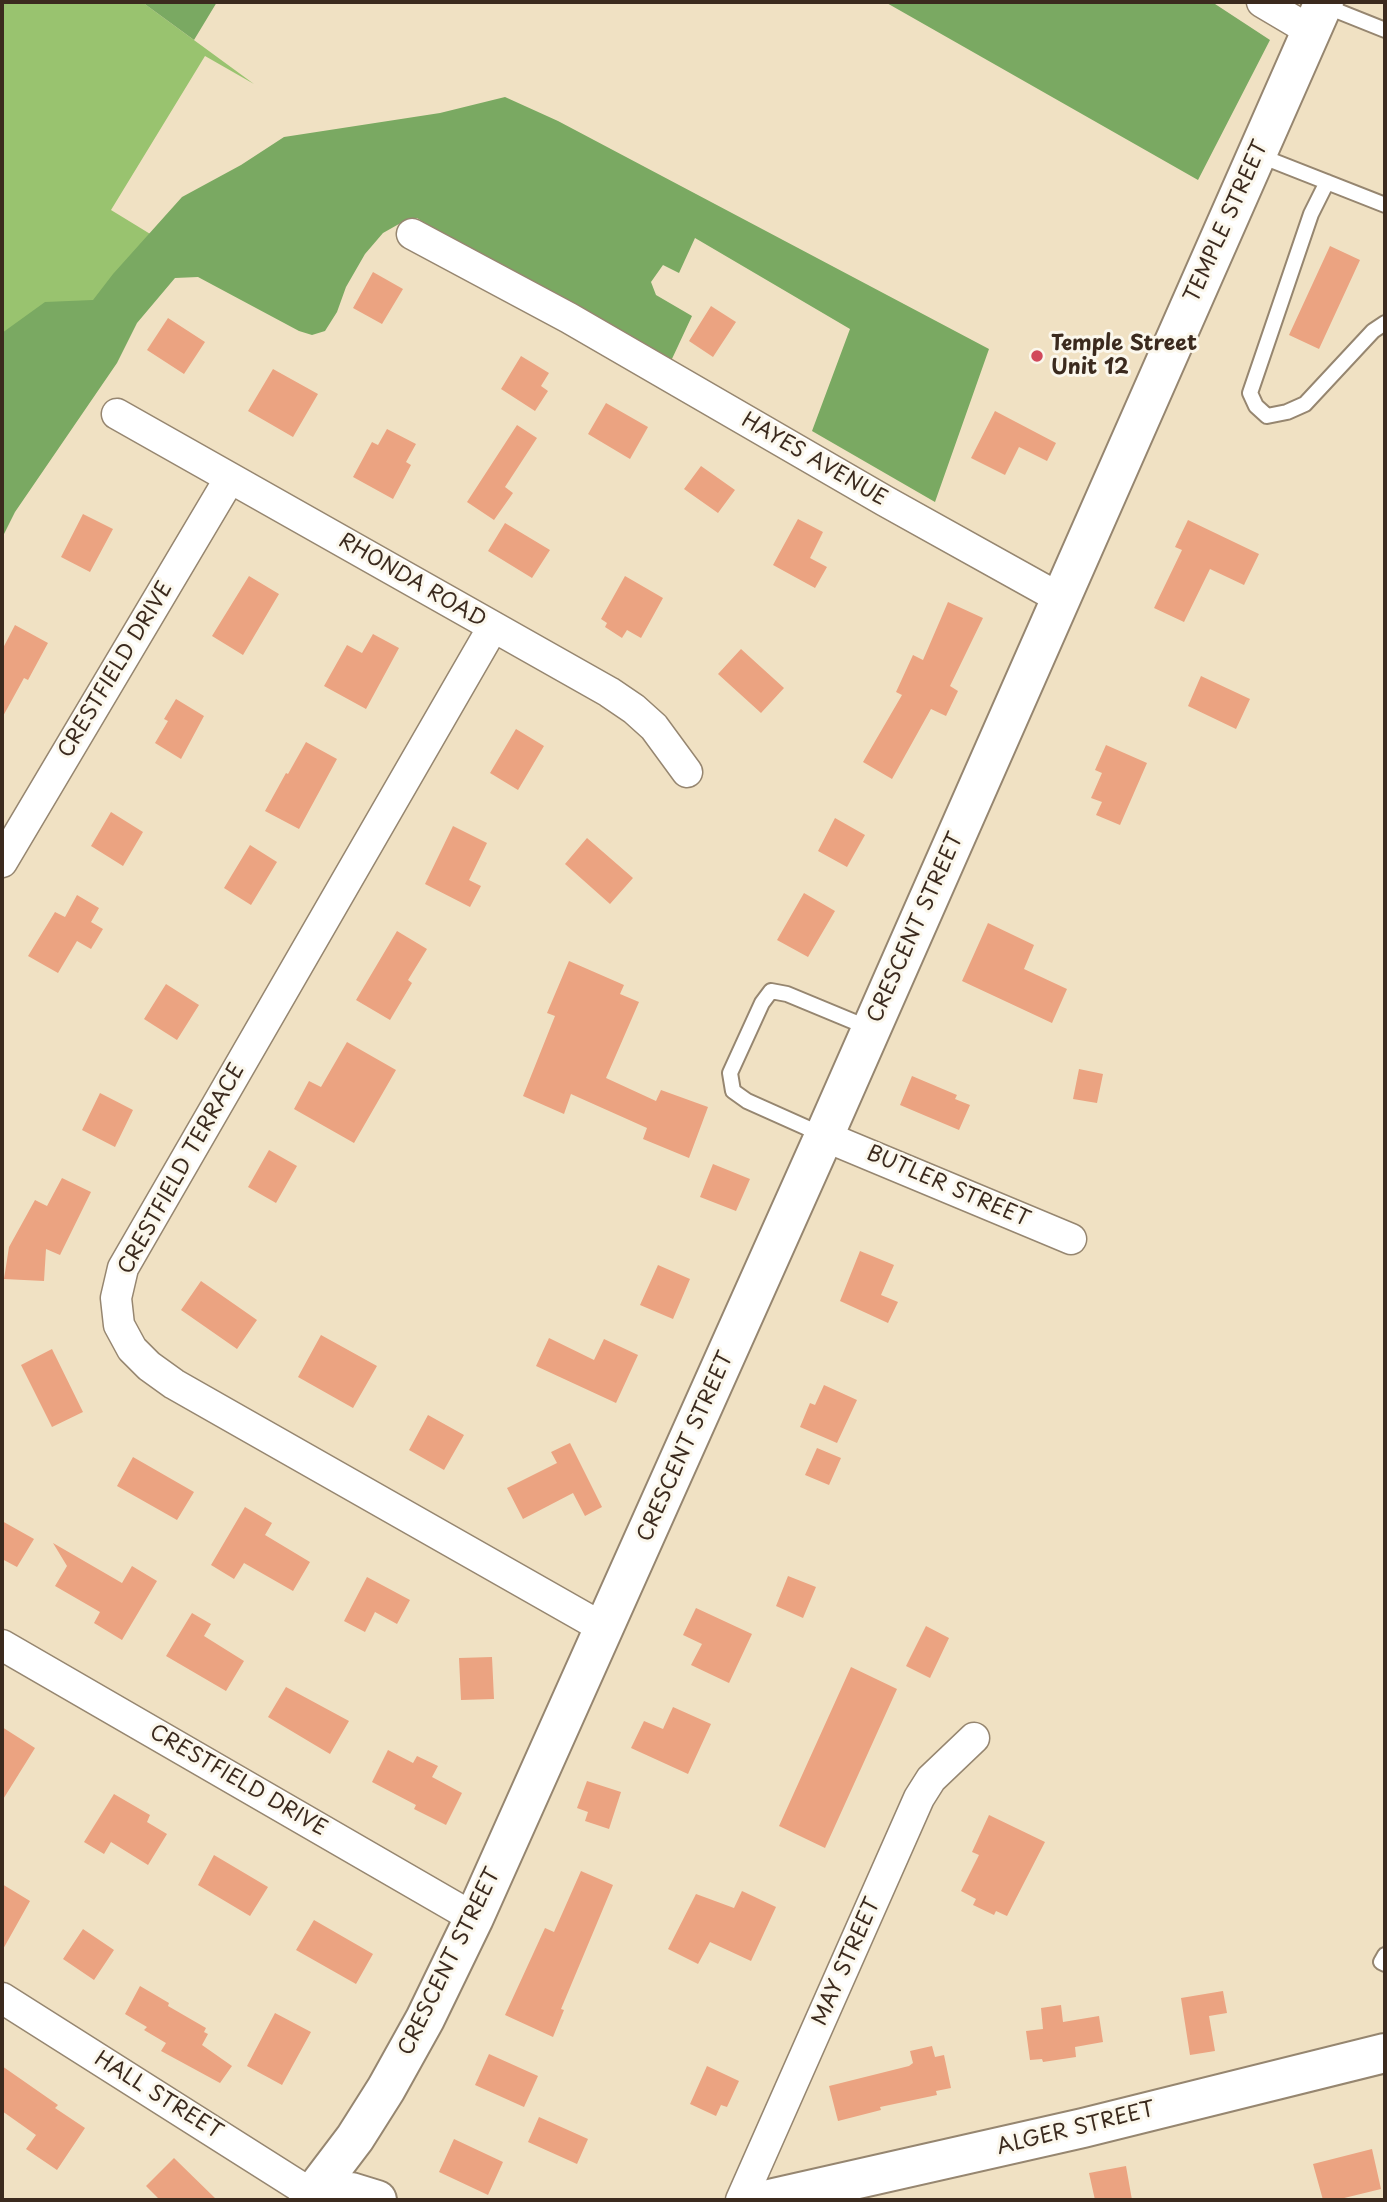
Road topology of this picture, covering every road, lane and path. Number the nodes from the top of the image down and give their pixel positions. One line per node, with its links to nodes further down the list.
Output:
1 (1262, 2): 2 (street)
2 (1319, 12): 3 (lane); 4 (main road, TEMPLE STREET)
3 (1385, 30)
4 (1257, 154): 5 (lane); 11 (main road, TEMPLE STREET)
5 (1327, 182): 6 (lane); 8 (lane)
6 (1385, 205)
7 (412, 234): 11 (street, HAYES AVENUE)
8 (1385, 323)
9 (117, 414): 10 (street, RHONDA ROAD)
10 (230, 478): 12 (street, RHONDA ROAD); 15 (street, CRESTFIELD DRIVE)
11 (1061, 599): 13 (main road, TEMPLE STREET)
12 (493, 627): 14 (street, RHONDA ROAD); 19 (street, CRESTFIELD TERRACE)
13 (1028, 674): 16 (main road, CRESCENT STREET)
14 (687, 772)
15 (2, 862)
16 (872, 1029): 17 (main road, CRESCENT STREET); 17 (lane)
17 (824, 1136): 18 (street, BUTLER STREET); 19 (main road, CRESCENT STREET)
18 (1071, 1239)
19 (605, 1629): 22 (main road, CRESCENT STREET)
20 (2, 1645): 22 (street, CRESTFIELD DRIVE)
21 (974, 1738): 29 (street, MAY STREET)
22 (474, 1918): 27 (main road, CRESCENT STREET)
23 (1385, 1955): 24 (lane)
24 (1385, 1964)
25 (2, 1998): 27 (street, HALL STREET)
26 (1385, 2053): 30 (main road, ALGER STREET)
27 (314, 2199): 28 (main road)
28 (377, 2200)
29 (741, 2200)
30 (765, 2200)

